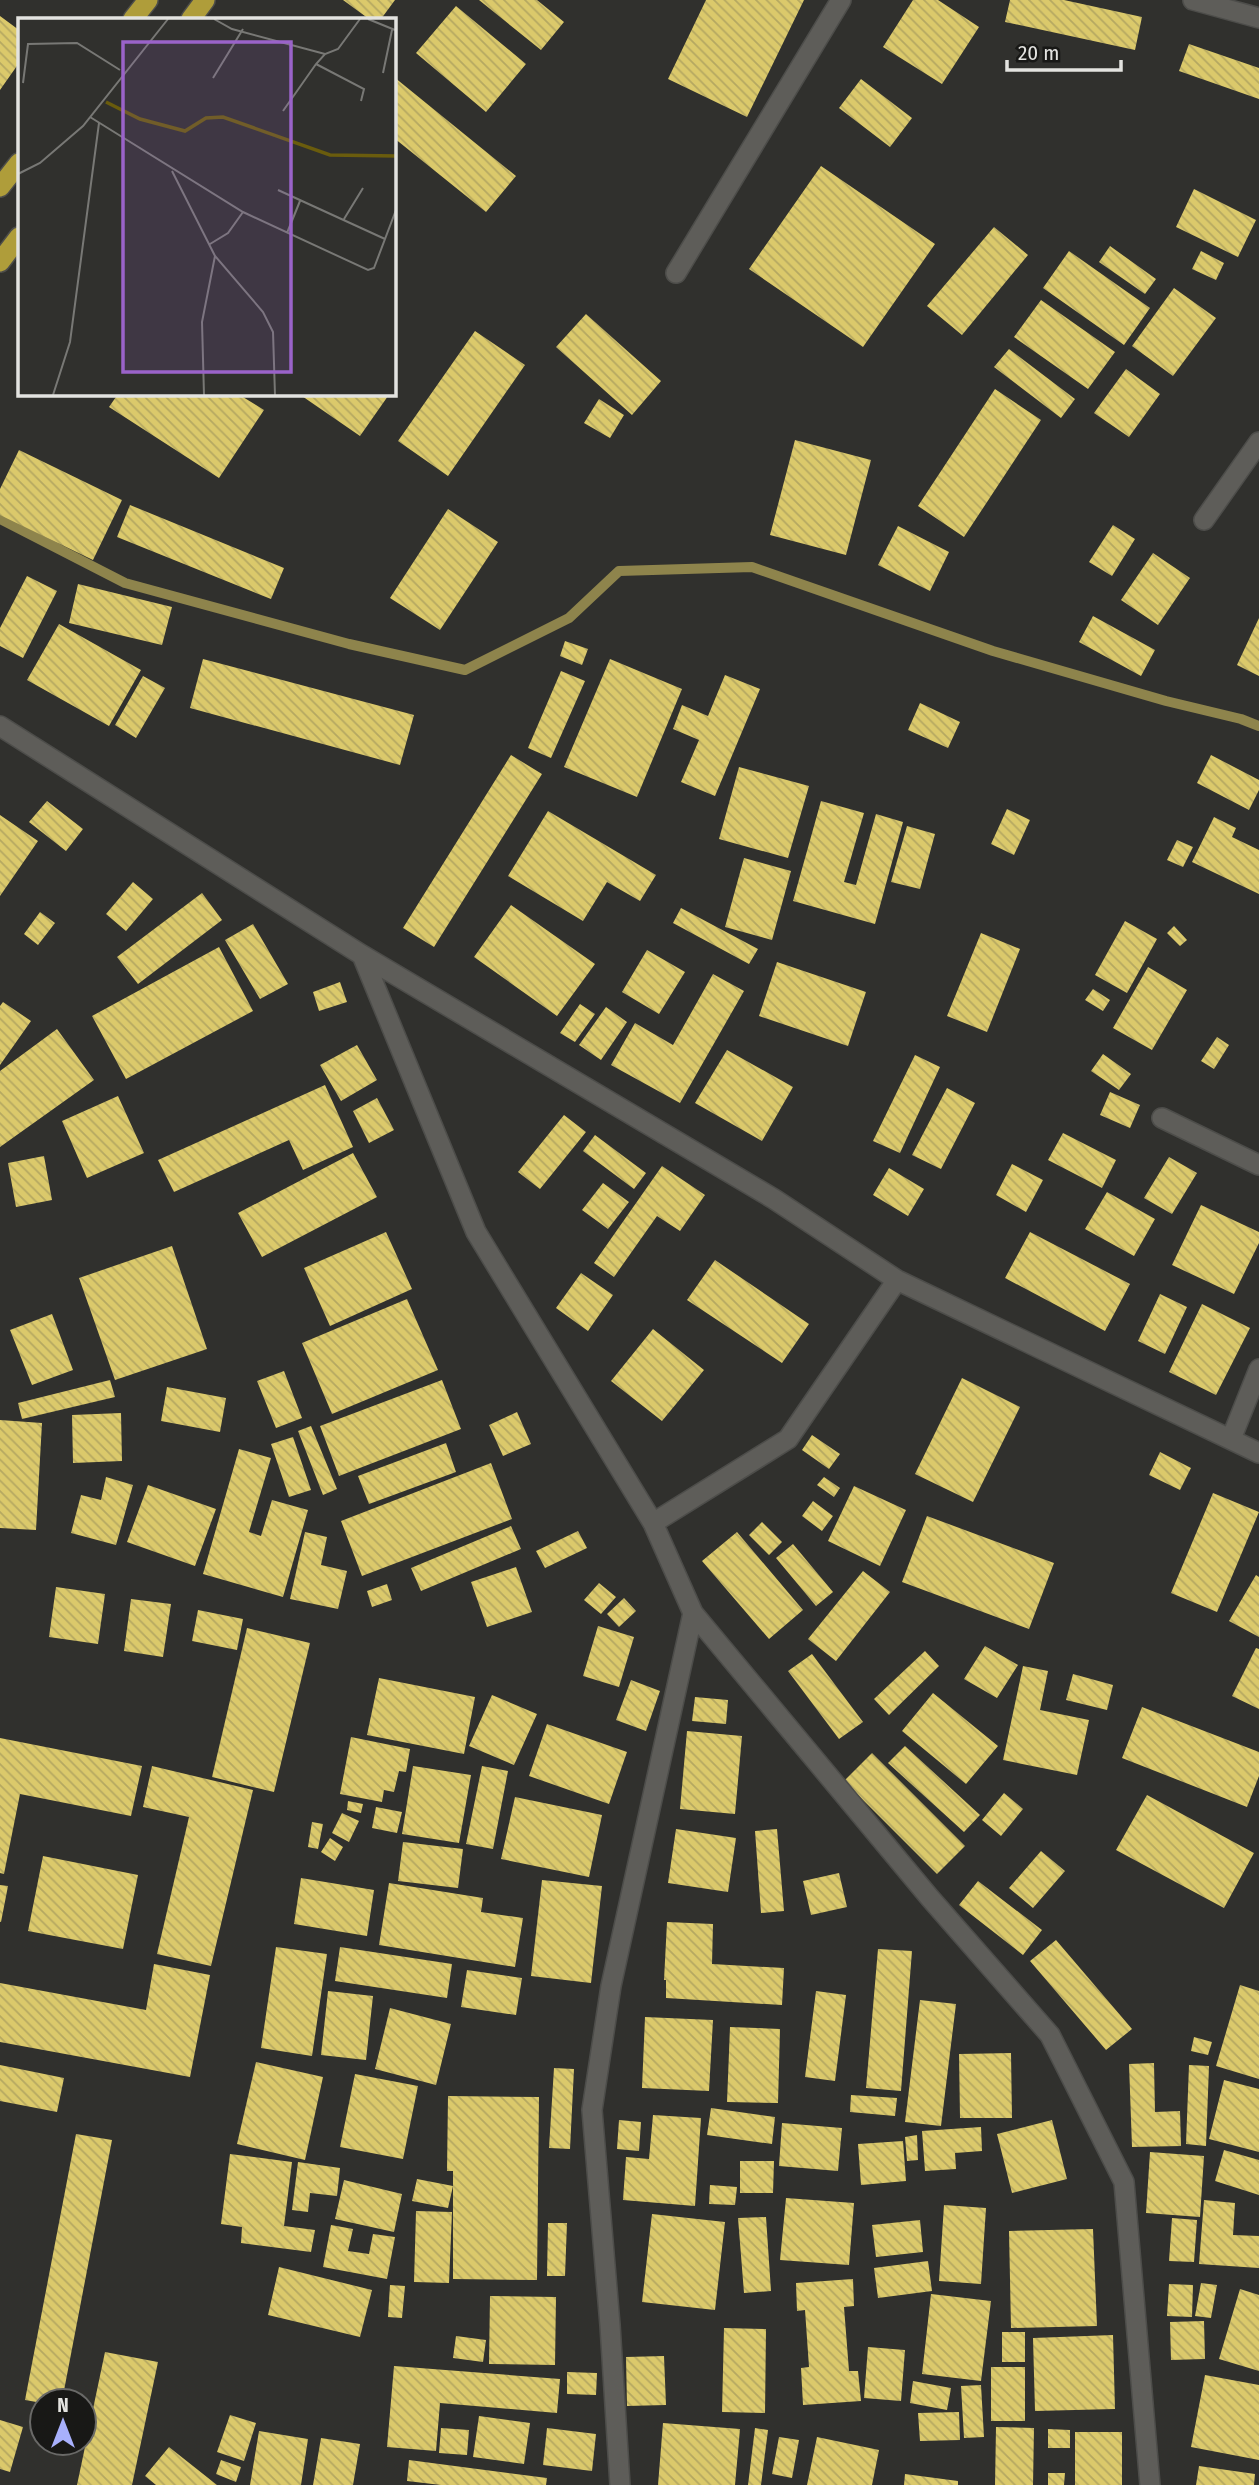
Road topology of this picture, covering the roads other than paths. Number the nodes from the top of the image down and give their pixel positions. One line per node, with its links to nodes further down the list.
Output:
1 (148, 0): 5 (highway)
2 (205, 0): 6 (highway)
3 (841, 0): 12 (street)
4 (1193, 0): 7 (street)
5 (134, 18)
6 (192, 18)
7 (1259, 18)
8 (18, 164): 9 (highway)
9 (0, 187)
10 (18, 238): 11 (highway)
11 (0, 262)
12 (676, 273)
13 (1259, 442): 14 (street)
14 (1204, 520)
15 (0, 726): 16 (street)
16 (362, 955): 19 (street); 23 (street)
17 (1162, 1118): 18 (street)
18 (1259, 1165)
19 (897, 1280): 21 (street); 23 (street)
20 (1259, 1369): 21 (street)
21 (1231, 1439): 22 (street)
22 (1259, 1453)
23 (653, 1523): 24 (street)
24 (693, 1613): 25 (street); 26 (street)
25 (620, 2485)
26 (1150, 2485)

